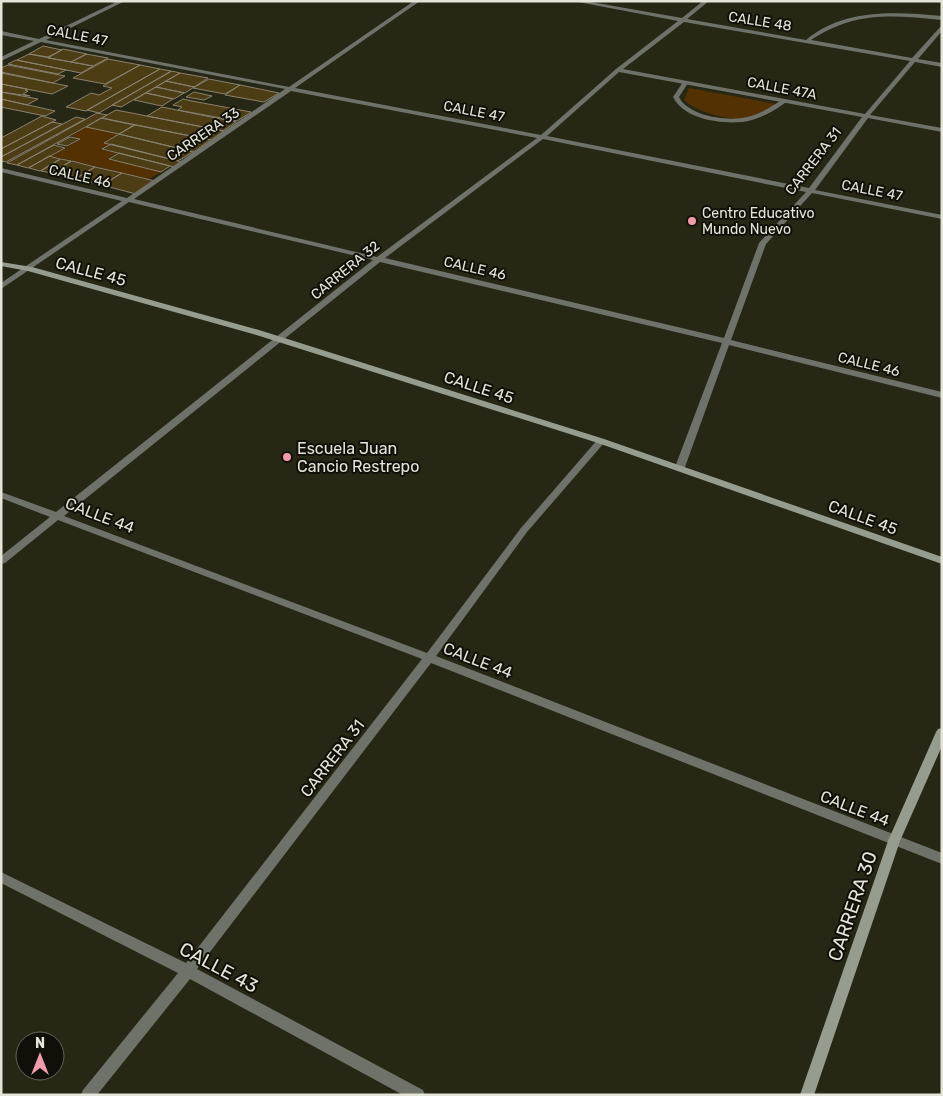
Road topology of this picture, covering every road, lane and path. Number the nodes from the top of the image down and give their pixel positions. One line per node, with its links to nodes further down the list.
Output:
1 (123, 1): 9 (street)
2 (418, 1): 16 (street, CARRERA 33)
3 (574, 1): 6 (street, CALLE 48)
4 (707, 1): 6 (street, CARRERA 32)
5 (942, 18): 10 (street)
6 (684, 20): 10 (street, CALLE 48); 14 (street, CARRERA 32)
7 (942, 26): 12 (street, CARRERA 31)
8 (1, 33): 9 (street, CALLE 47)
9 (39, 40): 11 (street); 16 (street, CALLE 47)
10 (808, 40): 12 (street, CALLE 48)
11 (1, 58)
12 (912, 60): 13 (street, CALLE 48); 18 (street, CARRERA 31)
13 (942, 65)
14 (618, 70): 15 (street, CALLE 47A); 20 (street, CARRERA 32)
15 (685, 83): 17 (street, CALLE 47A); 17 (street)
16 (290, 89): 20 (street, CALLE 47); 23 (street, CARRERA 33)
17 (784, 101): 18 (street, CALLE 47A)
18 (866, 116): 19 (street, CALLE 47A); 22 (street, CARRERA 31)
19 (942, 130)
20 (542, 137): 22 (street, CALLE 47); 25 (street, CARRERA 32)
21 (1, 170): 23 (street, CALLE 46)
22 (811, 190): 24 (street, CALLE 47); 30 (street, CARRERA 31)
23 (130, 200): 25 (street, CALLE 46); 27 (street, CARRERA 33)
24 (942, 217)
25 (379, 259): 29 (street, CARRERA 32); 30 (street, CALLE 46)
26 (1, 264): 27 (main road, CALLE 45)
27 (29, 269): 28 (street, CARRERA 33); 29 (main road, CALLE 45)
28 (1, 287)
29 (279, 339): 32 (main road, CALLE 45); 35 (street, CARRERA 32)
30 (725, 341): 31 (street, CALLE 46); 33 (street, CARRERA 31)
31 (942, 395)
32 (601, 441): 33 (main road, CALLE 45); 38 (street, CARRERA 31)
33 (680, 468): 37 (main road, CALLE 45)
34 (1, 495): 35 (street, CALLE 44)
35 (56, 516): 36 (street, CARRERA 32); 38 (street, CALLE 44)
36 (1, 561)
37 (942, 561)
38 (429, 658): 40 (street, CALLE 44); 43 (street, CARRERA 31)
39 (942, 732): 40 (main road, CARRERA 30)
40 (894, 841): 41 (street, CALLE 44); 46 (main road, CARRERA 30)
41 (942, 859)
42 (1, 877): 43 (street, CALLE 43)
43 (188, 971): 44 (street, CARRERA 31); 45 (street, CALLE 43)
44 (88, 1095)
45 (418, 1095)
46 (807, 1095)

